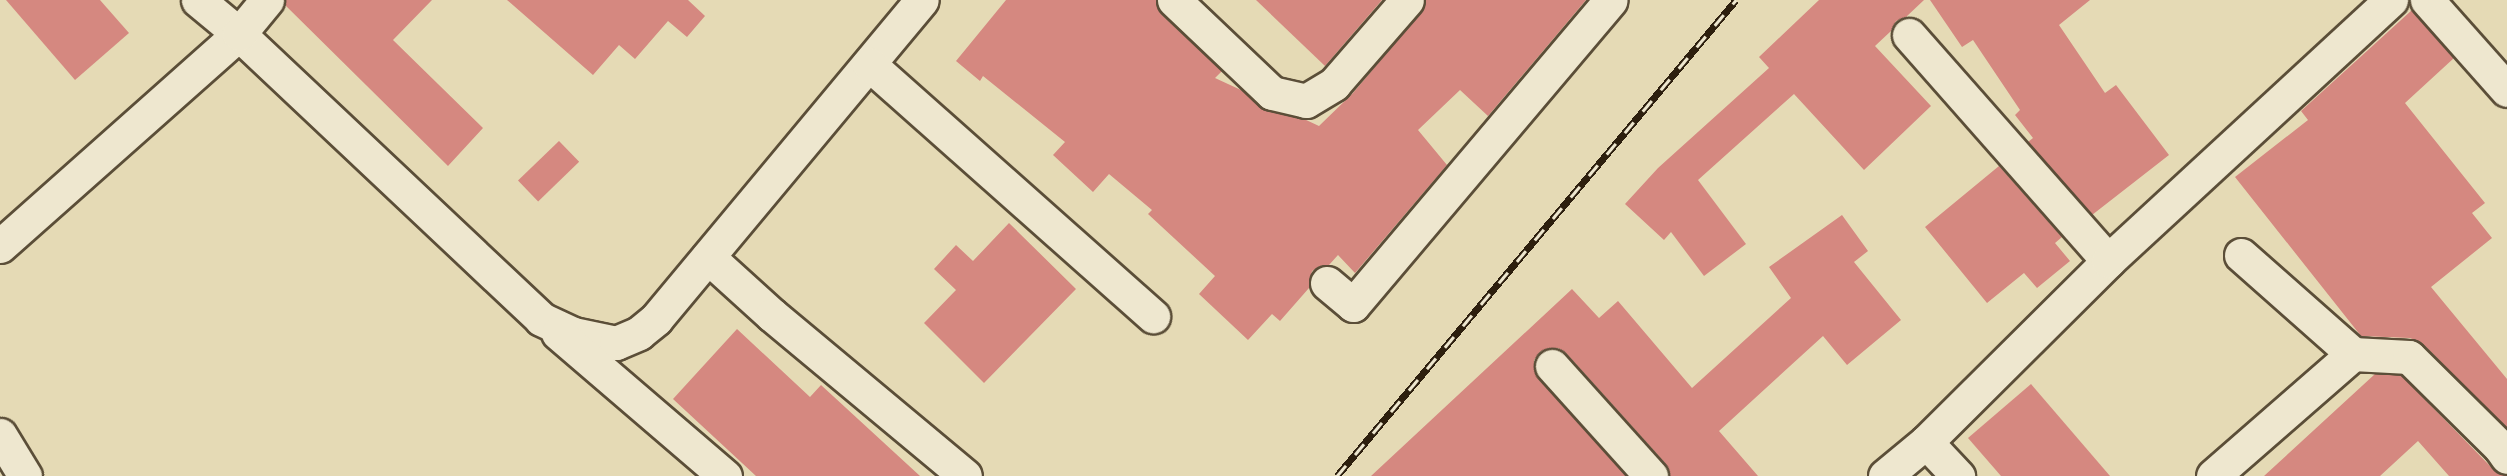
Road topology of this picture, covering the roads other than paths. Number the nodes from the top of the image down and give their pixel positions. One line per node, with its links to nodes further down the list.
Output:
1 (198, 0): 9 (street)
2 (267, 0): 9 (street)
3 (922, 0): 11 (street)
4 (1174, 0): 5 (street)
5 (1407, 0)
6 (1611, 0): 17 (street)
7 (2391, 0): 16 (street)
8 (2427, 0): 12 (street)
9 (239, 34): 13 (street); 19 (street)
10 (1910, 35): 16 (street)
11 (869, 64): 15 (street); 18 (street)
12 (2507, 90)
13 (0, 246)
14 (2241, 255): 20 (street)
15 (708, 257): 19 (street); 27 (street)
16 (2108, 261): 23 (street)
17 (1327, 284)
18 (1153, 316)
19 (541, 319): 26 (street)
20 (2353, 354): 24 (street); 31 (street)
21 (1552, 366): 28 (street)
22 (0, 435): 25 (street)
23 (1926, 442): 29 (street); 30 (street)
24 (2507, 456)
25 (25, 476)
26 (725, 476)
27 (965, 476)
28 (1651, 476)
29 (1886, 476)
30 (1958, 476)
31 (2213, 476)

